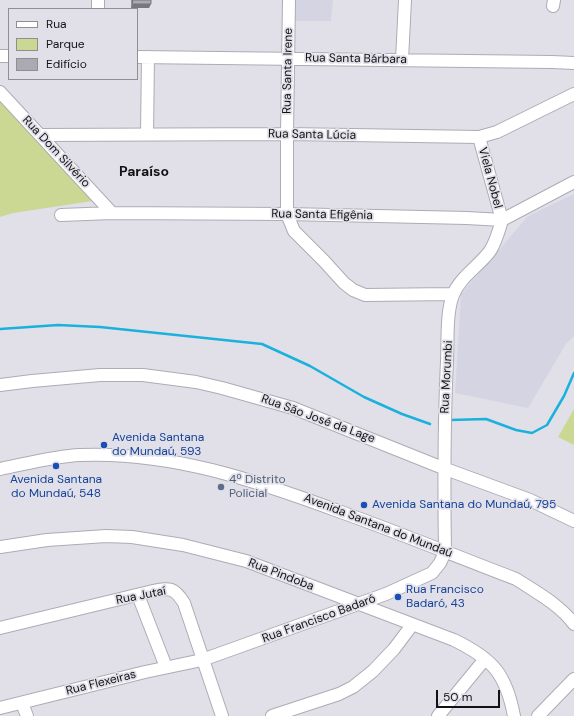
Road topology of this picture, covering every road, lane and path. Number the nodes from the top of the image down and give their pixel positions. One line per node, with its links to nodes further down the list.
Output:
1 (289, 0): 4 (street, Rua Santa Irene)
2 (405, 0): 5 (street)
3 (142, 57): 4 (street, Rua Santa Bárbara); 9 (street)
4 (288, 58): 5 (street, Rua Santa Bárbara); 10 (street, Rua Santa Irene)
5 (402, 60): 6 (street, Rua Santa Bárbara)
6 (574, 63)
7 (0, 92): 11 (street, Rua Dom Silvério)
8 (574, 94): 12 (street, Rua Santa Lúcia)
9 (147, 134): 10 (street, Rua Santa Lúcia); 11 (street, Rua Santa Lúcia)
10 (287, 134): 12 (street, Rua Santa Lúcia); 15 (street, Rua Santa Irene)
11 (40, 135): 14 (street, Rua Dom Silvério)
12 (479, 137): 17 (street, Viela Nobel)
13 (574, 182): 17 (street)
14 (112, 213): 15 (street, Rua Santa Efigênia); 16 (street, Rua Santa Efigênia)
15 (287, 214): 17 (street, Rua Santa Efigênia); 18 (street)
16 (60, 215)
17 (502, 220): 18 (street, Rua Morumbi)
18 (453, 294): 20 (street, Rua Morumbi)
19 (0, 385): 20 (street, Rua São José da Lage)
20 (443, 468): 22 (street, Rua São José da Lage); 24 (street, Rua Morumbi)
21 (0, 469): 24 (street, Avenida Santana do Mundaú)
22 (574, 521)
23 (0, 547): 26 (street, Rua Pindoba)
24 (445, 552): 26 (street, Rua Francisco Badaró); 27 (street, Avenida Santana do Mundaú)
25 (138, 595): 29 (street, Rua Jutaí); 31 (street, Rua Jutaí); 32 (street)
26 (360, 604): 28 (street, Rua Pindoba); 31 (street, Rua Francisco Badaró)
27 (574, 624)
28 (412, 625): 30 (street, Rua Pindoba); 38 (street)
29 (0, 628)
30 (485, 659): 39 (street); 40 (street, Rua Pindoba)
31 (202, 660): 32 (street, Rua Flexeiras); 37 (street, Rua Jutaí)
32 (166, 667): 34 (street, Rua Flexeiras)
33 (574, 679): 41 (street)
34 (22, 703): 35 (street, Rua Flexeiras); 36 (street)
35 (0, 708)
36 (26, 716)
37 (222, 716)
38 (272, 716)
39 (438, 716)
40 (514, 716)
41 (538, 716)

